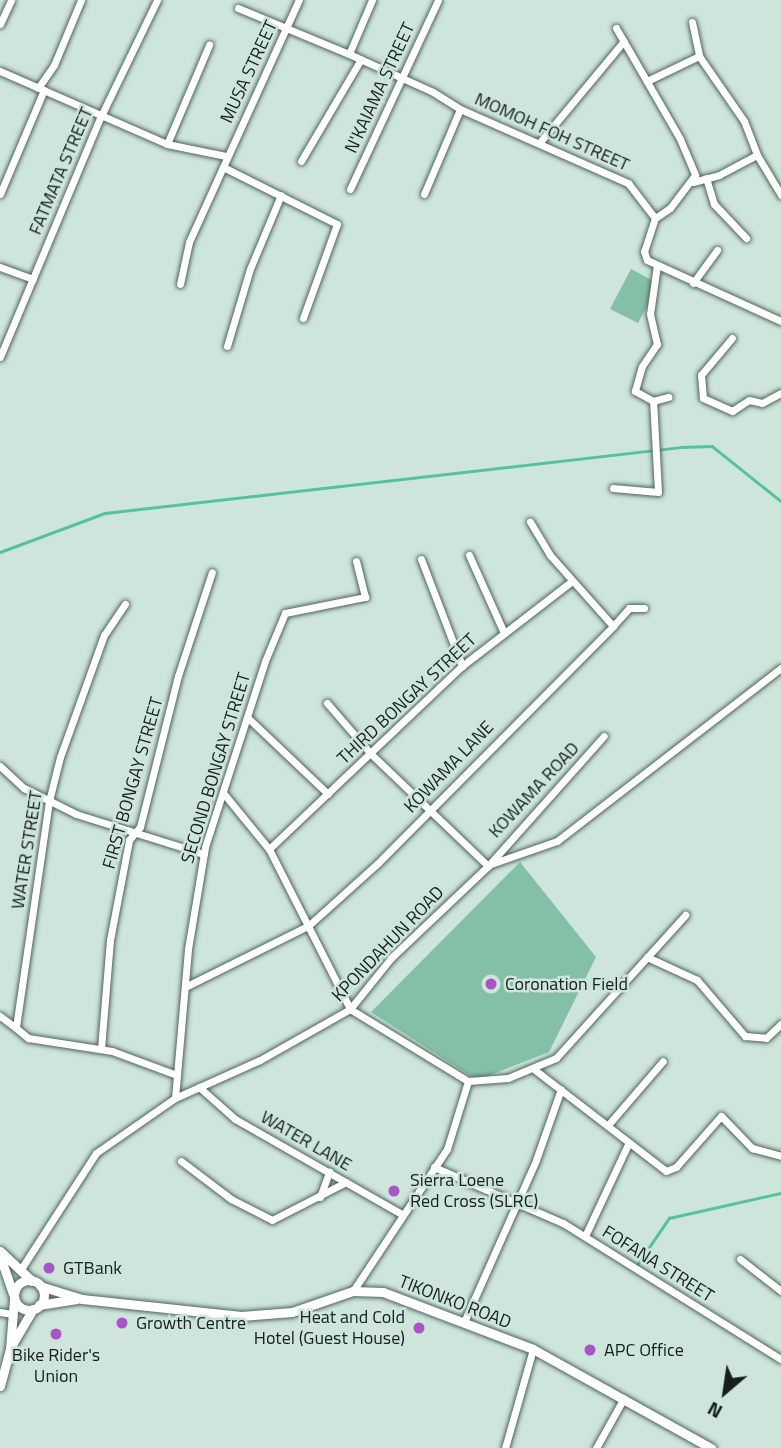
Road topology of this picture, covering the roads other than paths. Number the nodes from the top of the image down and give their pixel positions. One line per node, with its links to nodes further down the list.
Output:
1 (11, 0): 9 (street)
2 (81, 0): 20 (street)
3 (157, 0): 22 (street, FATMATA STREET)
4 (299, 0): 11 (street, MUSA STREET)
5 (372, 0): 14 (street)
6 (438, 0): 18 (street, N'KAIAMA STREET)
7 (238, 8): 11 (street, MOMOH FOH STREET)
8 (692, 22): 15 (street)
9 (0, 24)
10 (616, 27): 12 (street)
11 (287, 28): 14 (street, MOMOH FOH STREET); 26 (street, MUSA STREET)
12 (624, 41): 19 (street); 23 (street)
13 (209, 45): 24 (street)
14 (349, 54): 16 (street, MOMOH FOH STREET)
15 (699, 56): 19 (street); 25 (street)
16 (361, 60): 18 (street, MOMOH FOH STREET); 27 (street)
17 (0, 71): 20 (street)
18 (403, 79): 21 (street, MOMOH FOH STREET); 31 (street, N'KAIAMA STREET)
19 (647, 81): 30 (street)
20 (41, 89): 22 (street); 32 (street)
21 (460, 109): 23 (street, MOMOH FOH STREET); 33 (street)
22 (101, 117): 24 (street); 41 (street, FATMATA STREET)
23 (540, 142): 36 (street, MOMOH FOH STREET)
24 (166, 144): 26 (street)
25 (757, 155): 29 (street); 35 (street)
26 (226, 156): 28 (street, MUSA STREET)
27 (301, 161)
28 (223, 167): 34 (street); 42 (street, MUSA STREET)
29 (706, 178): 30 (street); 37 (street)
30 (693, 182): 36 (street)
31 (350, 189)
32 (0, 194)
33 (424, 194)
34 (281, 195): 44 (street); 47 (street)
35 (781, 195)
36 (655, 218): 39 (street)
37 (746, 238)
38 (717, 250): 43 (street)
39 (657, 265): 43 (street); 51 (street)
40 (0, 267): 41 (street)
41 (33, 279): 48 (street, FATMATA STREET)
42 (180, 284)
43 (693, 284): 45 (street)
44 (303, 318)
45 (781, 321)
46 (732, 338): 49 (street)
47 (227, 346)
48 (0, 358)
49 (781, 393)
50 (668, 397): 51 (street)
51 (653, 401): 52 (street)
52 (613, 488)
53 (530, 522): 58 (street)
54 (469, 555): 62 (street)
55 (421, 559): 63 (street)
56 (356, 561): 66 (street, SECOND BONGAY STREET)
57 (212, 572): 74 (street, FIRST BONGAY STREET)
58 (572, 581): 61 (street); 62 (street, THIRD BONGAY STREET)
59 (125, 604): 72 (street, WATER STREET)
60 (644, 608): 61 (street, KOWAMA LANE)
61 (614, 626): 73 (street, KOWAMA LANE)
62 (504, 633): 63 (street, THIRD BONGAY STREET)
63 (462, 666): 68 (street, THIRD BONGAY STREET)
64 (781, 668): 77 (street)
65 (327, 703): 68 (street)
66 (248, 718): 70 (street, SECOND BONGAY STREET); 71 (street)
67 (604, 736): 77 (street, KOWAMA ROAD)
68 (371, 754): 71 (street, THIRD BONGAY STREET); 73 (street)
69 (0, 766): 72 (street)
70 (224, 794): 75 (street); 76 (street, SECOND BONGAY STREET)
71 (328, 794): 75 (street, THIRD BONGAY STREET)
72 (49, 801): 74 (street); 85 (street, WATER STREET)
73 (431, 810): 77 (street); 79 (street, KOWAMA LANE)
74 (135, 833): 76 (street); 86 (street, FIRST BONGAY STREET)
75 (269, 849): 79 (street)
76 (204, 854): 81 (street, SECOND BONGAY STREET)
77 (488, 866): 82 (street, KPONDAHUN ROAD)
78 (685, 915): 80 (street)
79 (308, 926): 81 (street, KOWAMA LANE); 82 (street)
80 (647, 957): 84 (street); 88 (street)
81 (187, 986): 89 (street, SECOND BONGAY STREET)
82 (350, 1009): 90 (street); 92 (street, KPONDAHUN ROAD)
83 (0, 1016): 85 (street)
84 (781, 1024)
85 (16, 1028): 86 (street)
86 (102, 1049): 89 (street)
87 (663, 1061): 95 (street)
88 (535, 1070): 90 (street); 93 (street)
89 (177, 1075): 94 (street, SECOND BONGAY STREET)
90 (468, 1081): 99 (street)
91 (183, 1087): 92 (street)
92 (195, 1088): 94 (street, KPONDAHUN ROAD); 100 (street, WATER LANE)
93 (561, 1089): 95 (street); 103 (street)
94 (175, 1098): 108 (street)
95 (608, 1125): 96 (street)
96 (628, 1144): 97 (street); 105 (street)
97 (781, 1156)
98 (181, 1161): 102 (street)
99 (435, 1167): 103 (street, FOFANA STREET); 104 (street)
100 (329, 1172): 101 (street, WATER LANE); 102 (street)
101 (346, 1182): 102 (street); 104 (street, WATER LANE)
102 (320, 1198)
103 (516, 1201): 105 (street, FOFANA STREET); 117 (street)
104 (402, 1215): 110 (street)
105 (585, 1236): 120 (street, FOFANA STREET)
106 (0, 1253): 108 (street); 112 (street)
107 (740, 1259): 111 (street)
108 (21, 1269): 109 (street)
109 (36, 1284): 112 (street); 113 (street); 114 (street)
110 (353, 1291): 113 (street, TIKONKO ROAD); 117 (street, TIKONKO ROAD)
111 (781, 1291)
112 (14, 1296): 114 (street); 116 (street)
113 (82, 1298): 114 (street)
114 (36, 1307): 118 (street)
115 (0, 1312): 116 (street)
116 (12, 1314): 118 (street)
117 (464, 1322): 119 (street, TIKONKO ROAD)
118 (9, 1349): 121 (street)
119 (533, 1349): 122 (street, TIKONKO ROAD); 123 (street)
120 (781, 1359)
121 (0, 1386)
122 (625, 1397): 124 (street); 125 (street, TIKONKO ROAD)
123 (505, 1448)
124 (596, 1448)
125 (712, 1448)

